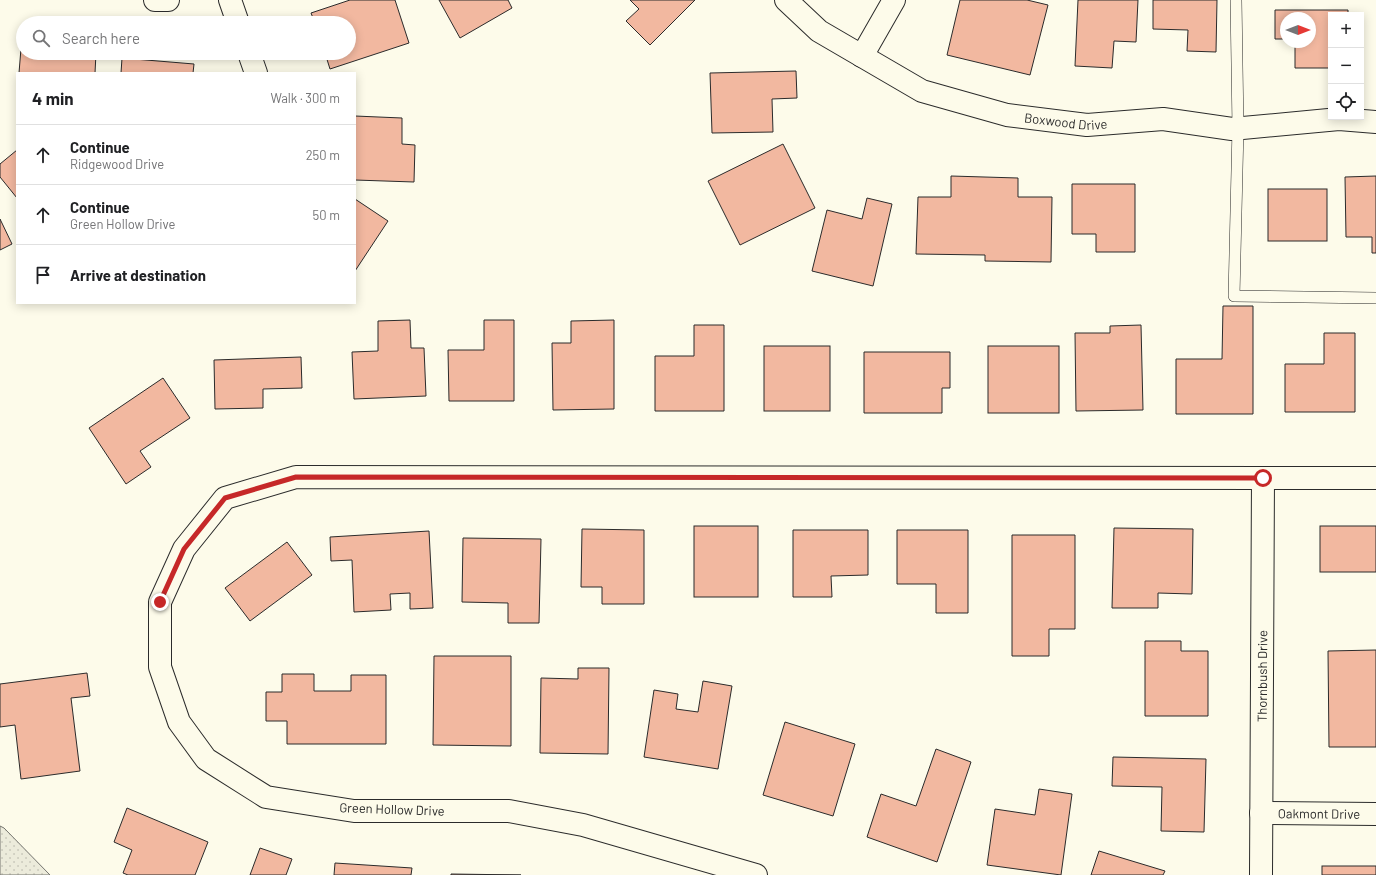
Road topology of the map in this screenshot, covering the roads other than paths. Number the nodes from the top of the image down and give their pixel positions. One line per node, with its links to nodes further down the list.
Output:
1 (155, 0): 2 (street)
2 (168, 0)
3 (230, 0): 7 (street)
4 (786, 0): 8 (street, Boxwood Drive)
5 (894, 0): 8 (street)
6 (1236, 0): 12 (lane)
7 (236, 16)
8 (862, 56): 12 (street, Boxwood Drive)
9 (251, 60): 10 (street)
10 (256, 72)
11 (1376, 122): 12 (street, Boxwood Drive)
12 (1238, 128): 13 (lane)
13 (1376, 298)
14 (1263, 478): 15 (street, Green Hollow Drive); 16 (street, Thornbush Drive); 18 (street, Green Hollow Drive)
15 (1376, 478)
16 (1262, 814): 17 (street, Oakmont Drive); 19 (street, Thornbush Drive)
17 (1376, 814)
18 (756, 875)
19 (1262, 875)

